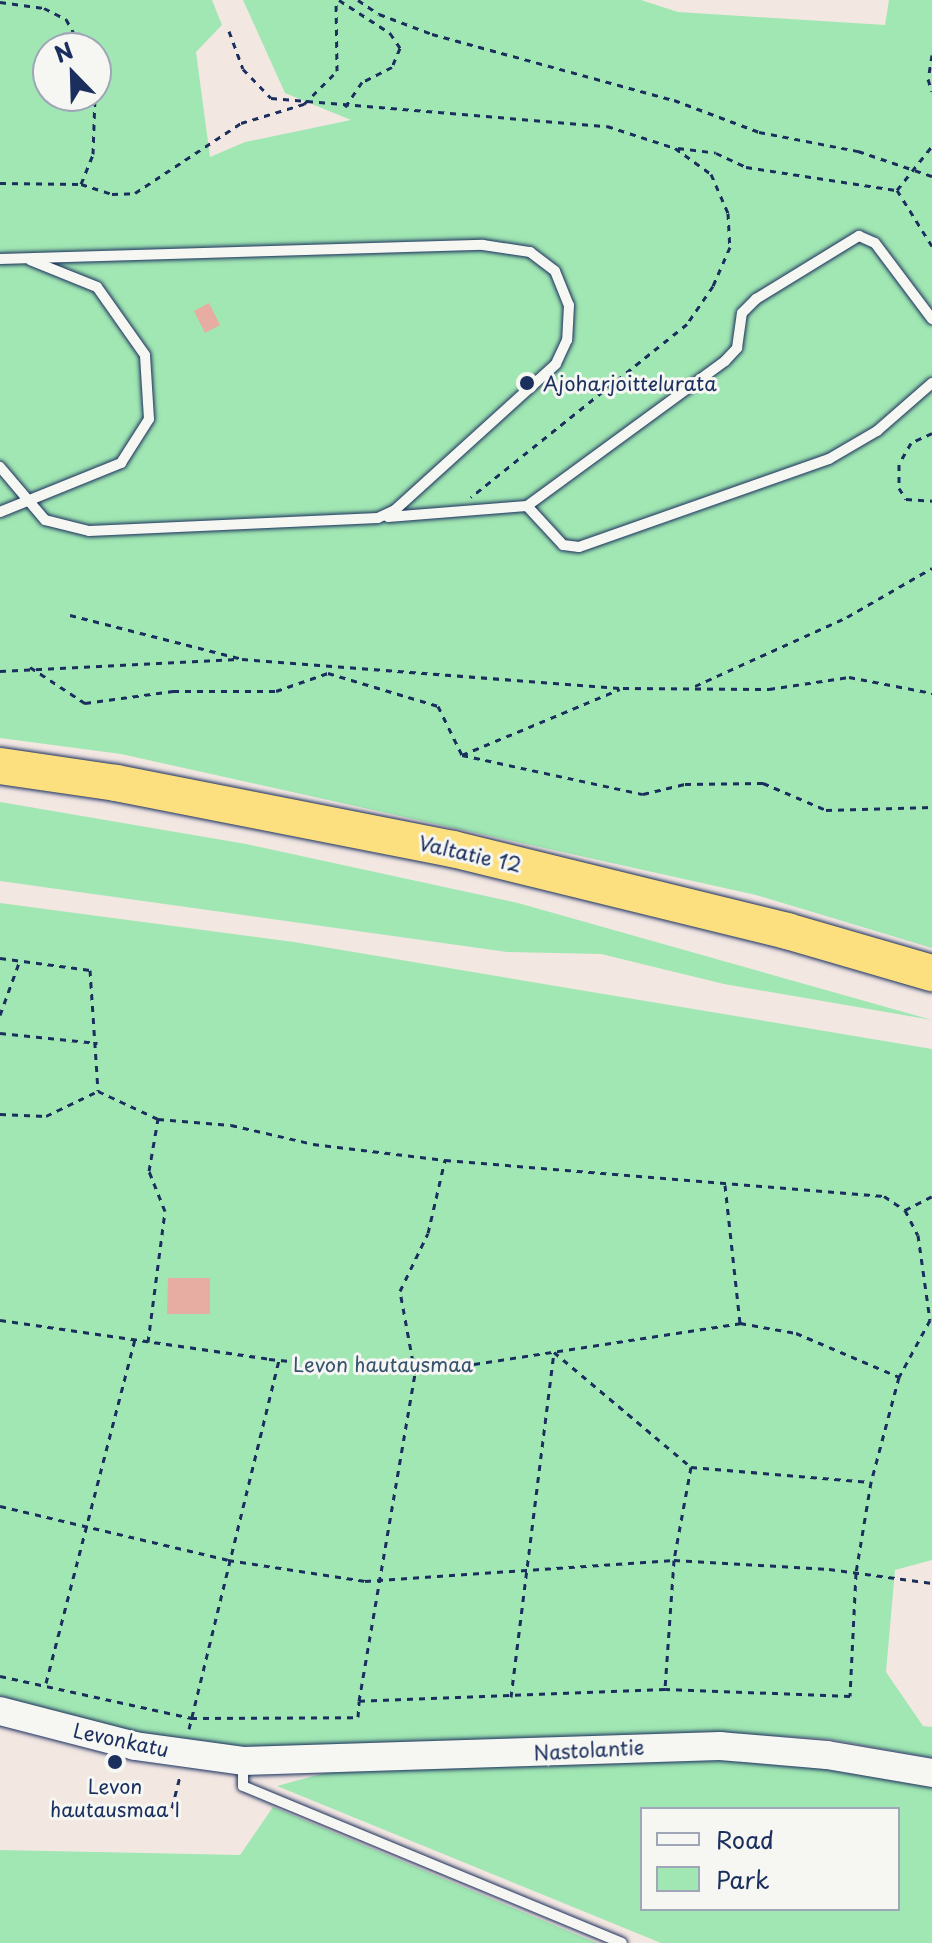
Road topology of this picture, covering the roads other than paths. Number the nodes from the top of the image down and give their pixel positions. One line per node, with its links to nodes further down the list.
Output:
1 (25, 258): 2 (lane); 6 (lane); 9 (lane)
2 (0, 259)
3 (932, 319): 7 (lane)
4 (932, 383): 7 (lane)
5 (0, 467): 6 (lane)
6 (31, 504): 8 (lane); 9 (lane)
7 (527, 506): 9 (lane)
8 (0, 512)
9 (378, 518)
10 (0, 766): 11 (highway, Valtatie 12)
11 (932, 973)
12 (0, 1711): 13 (main road, Levonkatu)
13 (243, 1761): 14 (main road, Nastolantie); 15 (lane)
14 (932, 1773)
15 (622, 1943)

